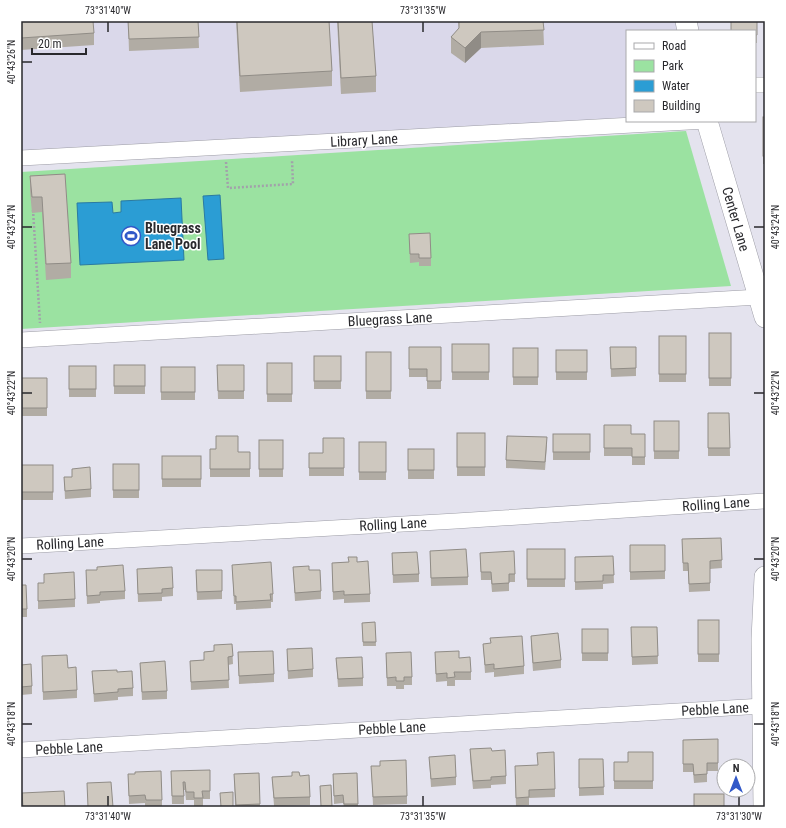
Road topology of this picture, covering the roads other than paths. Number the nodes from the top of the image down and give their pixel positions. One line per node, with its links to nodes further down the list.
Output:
1 (689, 122): 3 (street, Library Lane)
2 (707, 122): 4 (street, Center Lane)
3 (21, 158)
4 (760, 297): 5 (street, Center Lane); 6 (street, Bluegrass Lane)
5 (765, 317)
6 (21, 340)
7 (765, 500): 8 (street, Rolling Lane)
8 (21, 546)
9 (765, 577): 10 (street)
10 (763, 706): 11 (street, Pebble Lane); 12 (street)
11 (21, 750)
12 (764, 807)

